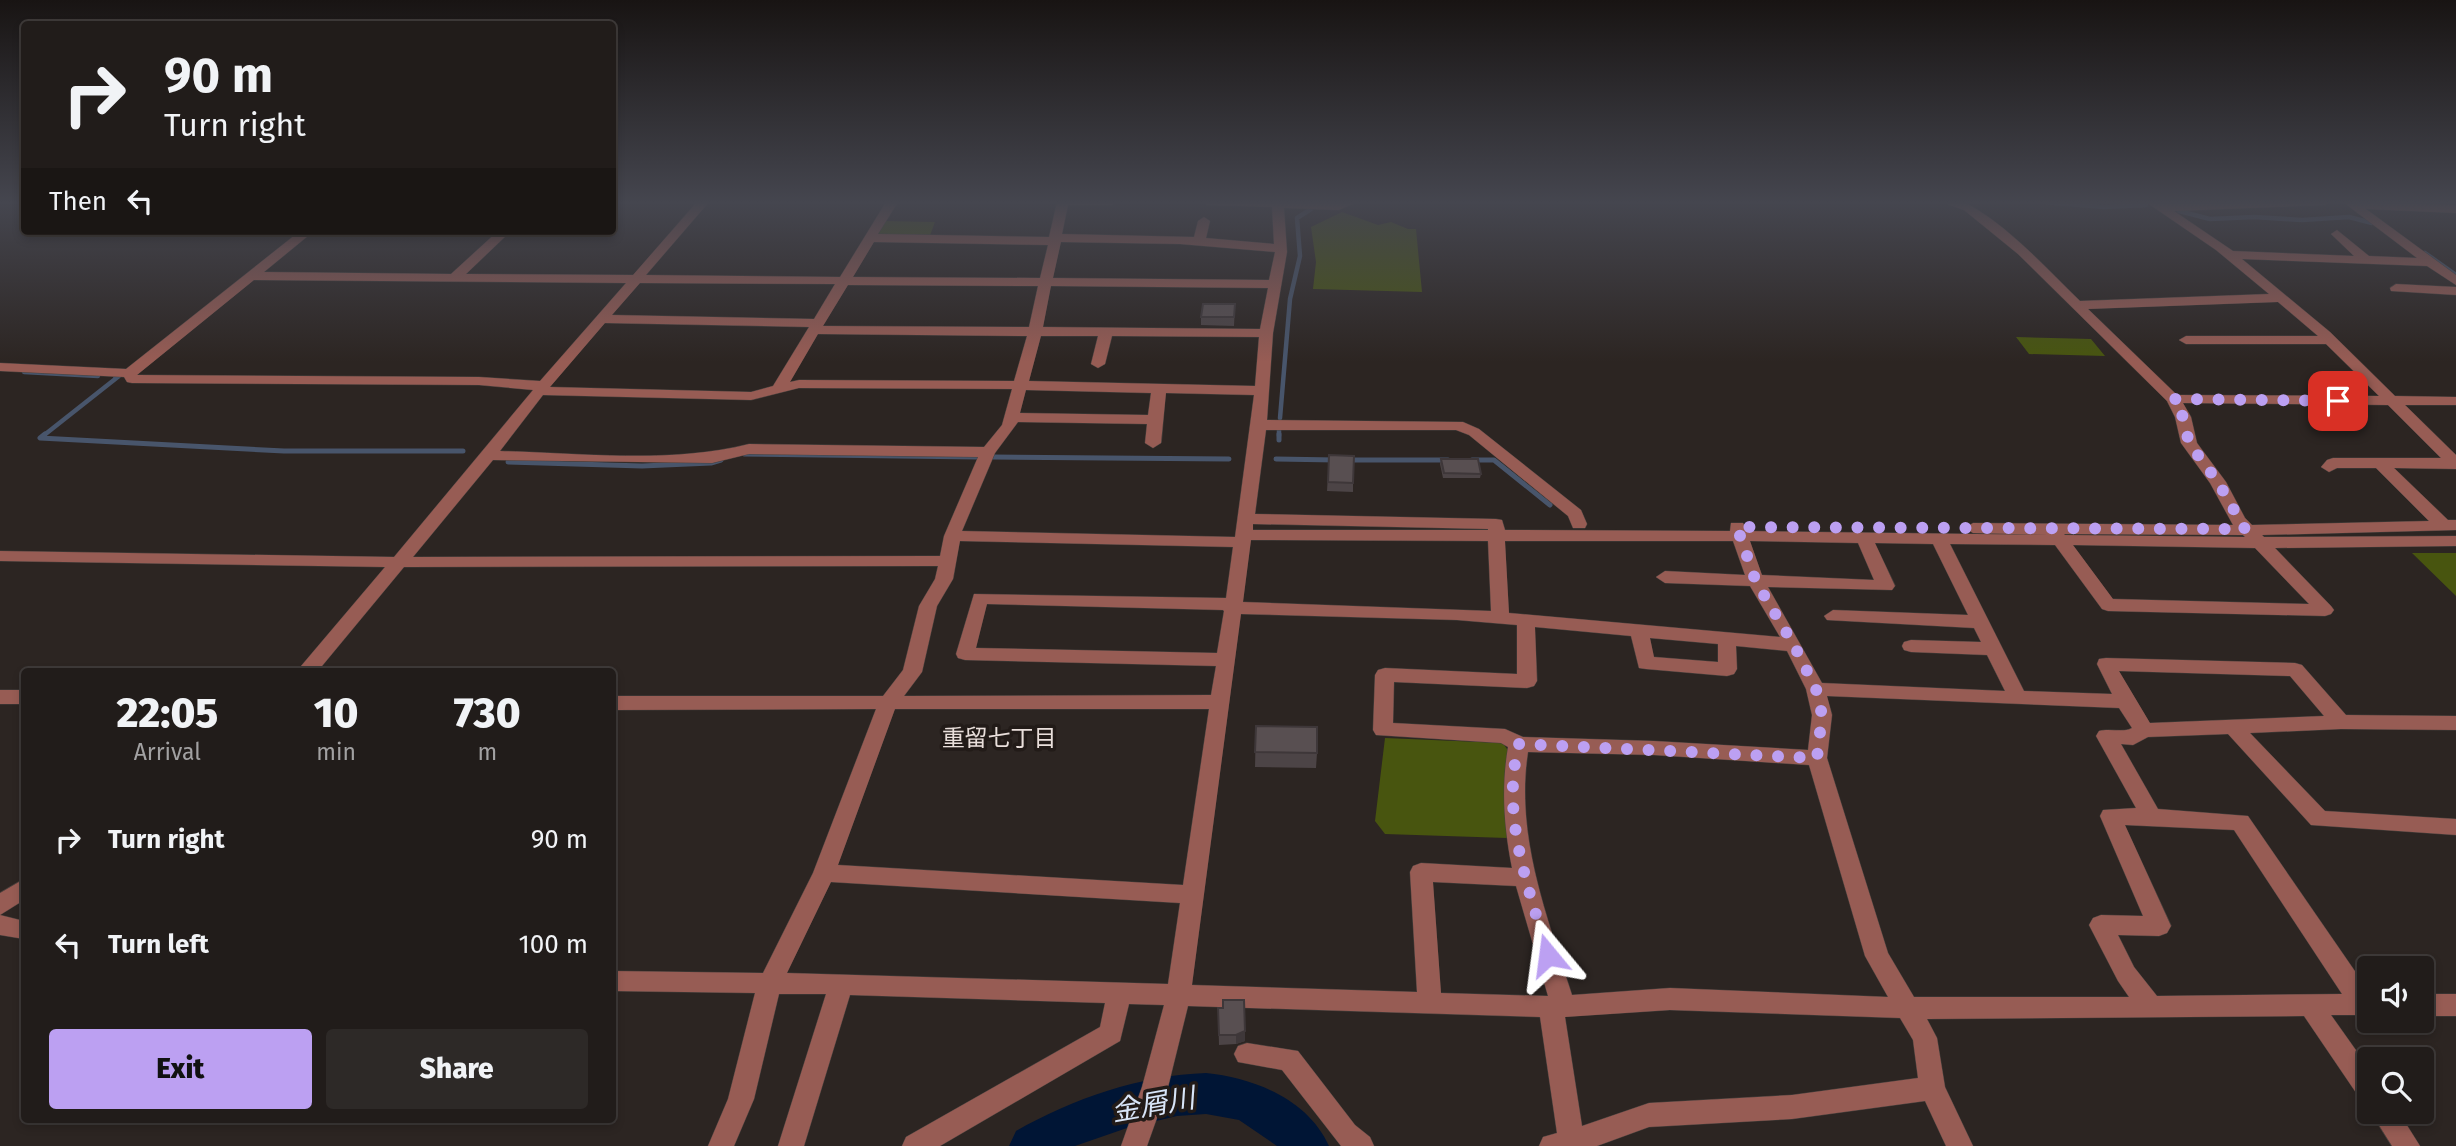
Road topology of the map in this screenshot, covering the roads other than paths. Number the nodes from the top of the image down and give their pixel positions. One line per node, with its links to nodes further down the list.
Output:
1 (276, 255): 14 (street)
2 (478, 255): 15 (street)
3 (655, 255): 16 (street)
4 (859, 255): 17 (street)
5 (1052, 255): 19 (street)
6 (1279, 255): 20 (street)
7 (2027, 255): 24 (street)
8 (2229, 255): 23 (street)
9 (2240, 255): 12 (street)
10 (2361, 255): 12 (street)
11 (2421, 255): 13 (street)
12 (2367, 261): 13 (street)
13 (2430, 262): 18 (street)
14 (250, 276): 15 (street); 34 (street)
15 (454, 278): 16 (street)
16 (634, 279): 17 (street); 25 (street)
17 (845, 280): 19 (street); 26 (street)
18 (2456, 281)
19 (1046, 283): 20 (street); 27 (street)
20 (1275, 284): 29 (street)
21 (2396, 288): 22 (street)
22 (2456, 291)
23 (2279, 298): 24 (street); 31 (street)
24 (2078, 305): 40 (street)
25 (601, 320): 26 (street); 37 (street)
26 (815, 326): 27 (street); 38 (street)
27 (1035, 332): 28 (street); 35 (street)
28 (1106, 333): 29 (street); 32 (street)
29 (1266, 333): 39 (street)
30 (2186, 340): 31 (street)
31 (2330, 340): 42 (street)
32 (1098, 365)
33 (0, 367): 34 (street)
34 (129, 373): 37 (street)
35 (1020, 385): 36 (street); 38 (street); 43 (street)
36 (1158, 387): 39 (street); 44 (street)
37 (541, 388): 38 (street); 48 (street)
38 (777, 391)
39 (1262, 391): 45 (street)
40 (2173, 399): 42 (street); 54 (street)
41 (2456, 401): 42 (street)
42 (2394, 402): 50 (street)
43 (1011, 417): 44 (street); 47 (street)
44 (1155, 420): 46 (street)
45 (1259, 425): 52 (street); 57 (street)
46 (1153, 443)
47 (988, 452): 48 (street); 59 (street)
48 (489, 455): 66 (street)
49 (2378, 461): 50 (street); 51 (street); 53 (street)
50 (2456, 463)
51 (2329, 467)
52 (1579, 524): 55 (street); 56 (street)
53 (2450, 525): 54 (street)
54 (2245, 529): 58 (street); 63 (street)
55 (1496, 530): 56 (street); 57 (street); 71 (street)
56 (1738, 531): 58 (street); 60 (street); 68 (street)
57 (1243, 532): 59 (street); 69 (street)
58 (2056, 534): 61 (street); 63 (street); 63 (street)
59 (952, 536): 65 (street)
60 (1865, 538): 61 (street); 68 (street)
61 (1939, 539): 73 (street)
62 (2456, 541): 63 (street)
63 (2258, 543)
64 (0, 556): 66 (street)
65 (947, 561): 66 (street); 88 (street)
66 (399, 562): 80 (street)
67 (1665, 577): 68 (street)
68 (1756, 582): 76 (street)
69 (1232, 606): 71 (street); 79 (street); 79 (street)
70 (1833, 616): 73 (street)
71 (1500, 618): 72 (street)
72 (1526, 620): 74 (street); 93 (street)
73 (1981, 622): 78 (street)
74 (1639, 631): 75 (street); 75 (street)
75 (1727, 639): 76 (street)
76 (1794, 645): 81 (street)
77 (1911, 646): 78 (street)
78 (1994, 649): 84 (street)
79 (1225, 660): 86 (street)
80 (309, 668)
81 (1816, 689): 84 (street); 94 (street)
82 (0, 697): 83 (street)
83 (21, 697)
84 (2018, 698): 85 (street)
85 (2125, 701): 89 (street); 92 (street)
86 (1219, 702): 88 (street); 100 (street)
87 (616, 703): 88 (street)
88 (888, 703): 97 (street)
89 (2341, 722): 90 (street); 91 (street)
90 (2456, 723)
91 (2234, 728): 92 (street); 96 (street)
92 (2144, 730): 95 (street)
93 (1519, 744): 94 (street); 98 (street)
94 (1817, 758): 117 (street)
95 (2152, 817): 107 (street); 116 (street)
96 (2456, 827)
97 (824, 873): 100 (street); 105 (street)
98 (1526, 878): 110 (street); 115 (street)
99 (21, 890): 101 (street)
100 (1192, 895): 109 (street)
101 (0, 905)
102 (0, 925): 103 (street)
103 (21, 929)
104 (616, 981): 105 (street)
105 (770, 984): 106 (street); 124 (street)
106 (841, 984): 108 (street); 125 (street)
107 (2357, 991)
108 (1119, 992): 109 (street); 126 (street)
109 (1180, 993): 110 (street); 122 (street)
110 (1430, 1004): 115 (street)
111 (2357, 1004): 112 (street)
112 (2310, 1005): 116 (street); 119 (street)
113 (2434, 1005): 114 (street)
114 (2456, 1005)
115 (1557, 1007): 117 (street); 123 (street)
116 (2151, 1007): 117 (street)
117 (1908, 1008): 120 (street)
118 (1247, 1054): 127 (street)
119 (2357, 1072)
120 (1932, 1088): 123 (street); 128 (street)
121 (2392, 1124): 129 (street)
122 (1138, 1135)
123 (1565, 1145)
124 (721, 1146)
125 (791, 1146)
126 (915, 1146)
127 (1361, 1146)
128 (1959, 1146)
129 (2407, 1146)

